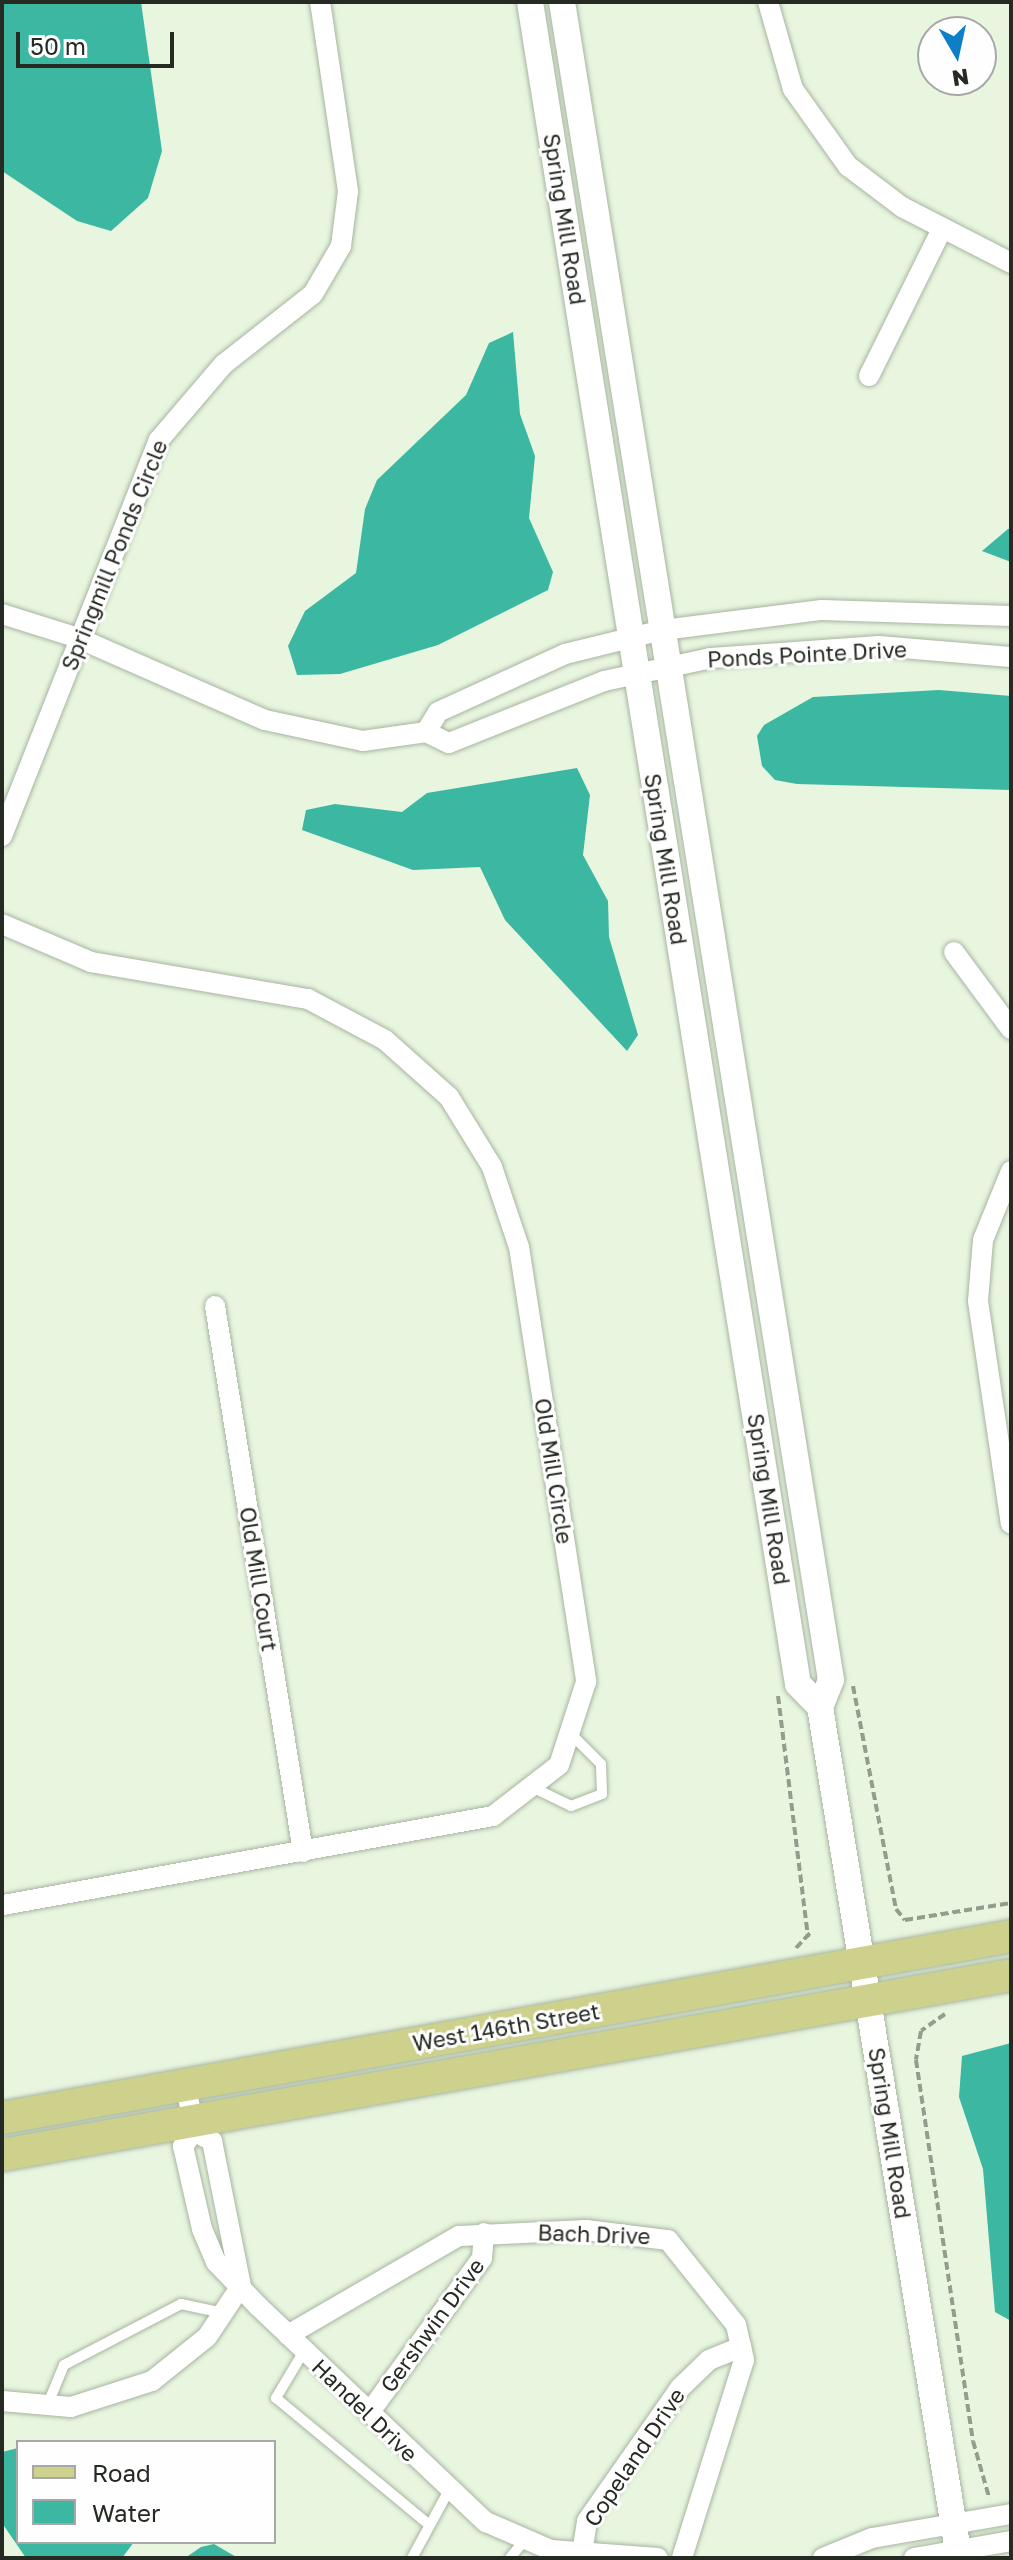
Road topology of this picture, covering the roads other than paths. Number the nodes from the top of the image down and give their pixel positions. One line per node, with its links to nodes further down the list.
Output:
1 (320, 2): 11 (street, Springmill Ponds Circle)
2 (530, 2): 10 (street, Spring Mill Road)
3 (562, 2): 10 (street, Spring Mill Road)
4 (768, 2): 5 (street)
5 (942, 229): 6 (street); 7 (street)
6 (1011, 263)
7 (869, 376)
8 (2, 614): 11 (street, Ponds Pointe Drive)
9 (1011, 616): 10 (street, Ponds Pointe Drive)
10 (646, 634): 13 (street, Spring Mill Road); 14 (street, Ponds Pointe Drive)
11 (78, 638): 14 (street, Ponds Pointe Drive); 15 (street, Springmill Ponds Circle)
12 (1011, 657): 13 (street, Ponds Pointe Drive)
13 (651, 669): 14 (street, Ponds Pointe Drive); 27 (street, Spring Mill Road)
14 (426, 732)
15 (2, 836)
16 (2, 924): 22 (street, Old Mill Circle)
17 (954, 952): 18 (street)
18 (1011, 1029)
19 (1011, 1171): 21 (street)
20 (215, 1306): 24 (street, Old Mill Court)
21 (1011, 1524)
22 (574, 1737): 23 (street, Old Mill Circle); 23 (lane)
23 (536, 1789): 24 (street, Old Mill Circle)
24 (303, 1852): 25 (street, Old Mill Circle)
25 (2, 1905)
26 (1011, 1936): 27 (main road, West 146th Street)
27 (861, 1963): 29 (street, Spring Mill Road); 30 (main road, West 146th Street)
28 (1011, 1975): 29 (main road, West 146th Street)
29 (868, 2000): 32 (main road, West 146th Street); 46 (street, Spring Mill Road)
30 (186, 2085): 31 (main road, West 146th Street); 32 (street)
31 (2, 2118)
32 (193, 2126): 33 (main road, West 146th Street); 35 (street); 35 (street, Handel Drive)
33 (2, 2155)
34 (484, 2233): 37 (street, Bach Drive); 38 (street, Bach Drive); 42 (street, Gershwin Drive)
35 (241, 2286): 36 (street); 37 (street, Handel Drive)
36 (223, 2313): 41 (street); 41 (lane)
37 (288, 2335): 39 (street, Handel Drive)
38 (742, 2347): 49 (street, Copeland Drive); 53 (street, Bach Drive)
39 (304, 2351): 42 (street, Handel Drive); 45 (lane)
40 (2, 2401): 41 (street)
41 (46, 2408)
42 (369, 2413): 43 (street, Handel Drive)
43 (449, 2490): 45 (lane); 48 (street, Handel Drive)
44 (1001, 2516): 46 (street)
45 (426, 2522): 51 (lane)
46 (954, 2523): 50 (street, Spring Mill Road); 54 (street)
47 (1011, 2541): 50 (street)
48 (517, 2550): 49 (street, Handel Drive)
49 (582, 2553): 52 (street, Handel Drive)
50 (959, 2554): 55 (street)
51 (412, 2558)
52 (658, 2558)
53 (682, 2558)
54 (823, 2558)
55 (914, 2558)

